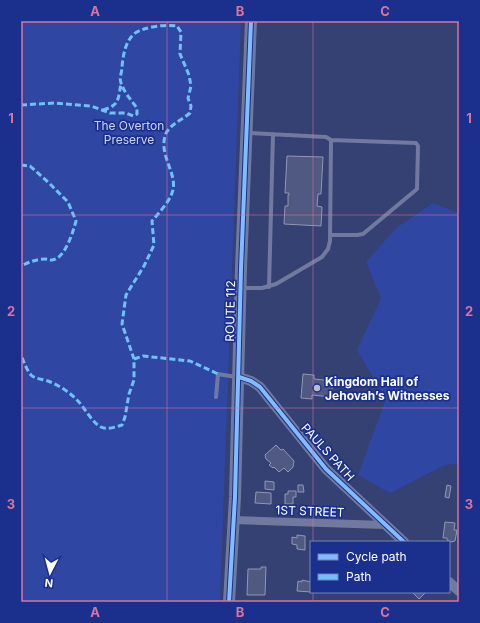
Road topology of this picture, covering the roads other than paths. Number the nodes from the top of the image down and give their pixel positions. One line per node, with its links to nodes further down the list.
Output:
1 (251, 21): 2 (main road, ROUTE 112)
2 (246, 133): 3 (lane); 7 (main road, ROUTE 112)
3 (273, 134): 4 (lane); 6 (lane)
4 (331, 140): 5 (lane); 5 (lane)
5 (330, 235): 6 (lane)
6 (269, 287): 7 (lane)
7 (241, 288): 8 (main road, ROUTE 112)
8 (239, 377): 9 (lane); 10 (main road, ROUTE 112); 11 (street, PAULS PATH)
9 (216, 397)
10 (234, 520): 11 (street, 1ST STREET); 15 (main road, ROUTE 112)
11 (385, 526): 12 (street, PAULS PATH)
12 (403, 541)
13 (450, 583): 14 (street)
14 (459, 591)
15 (229, 602)

